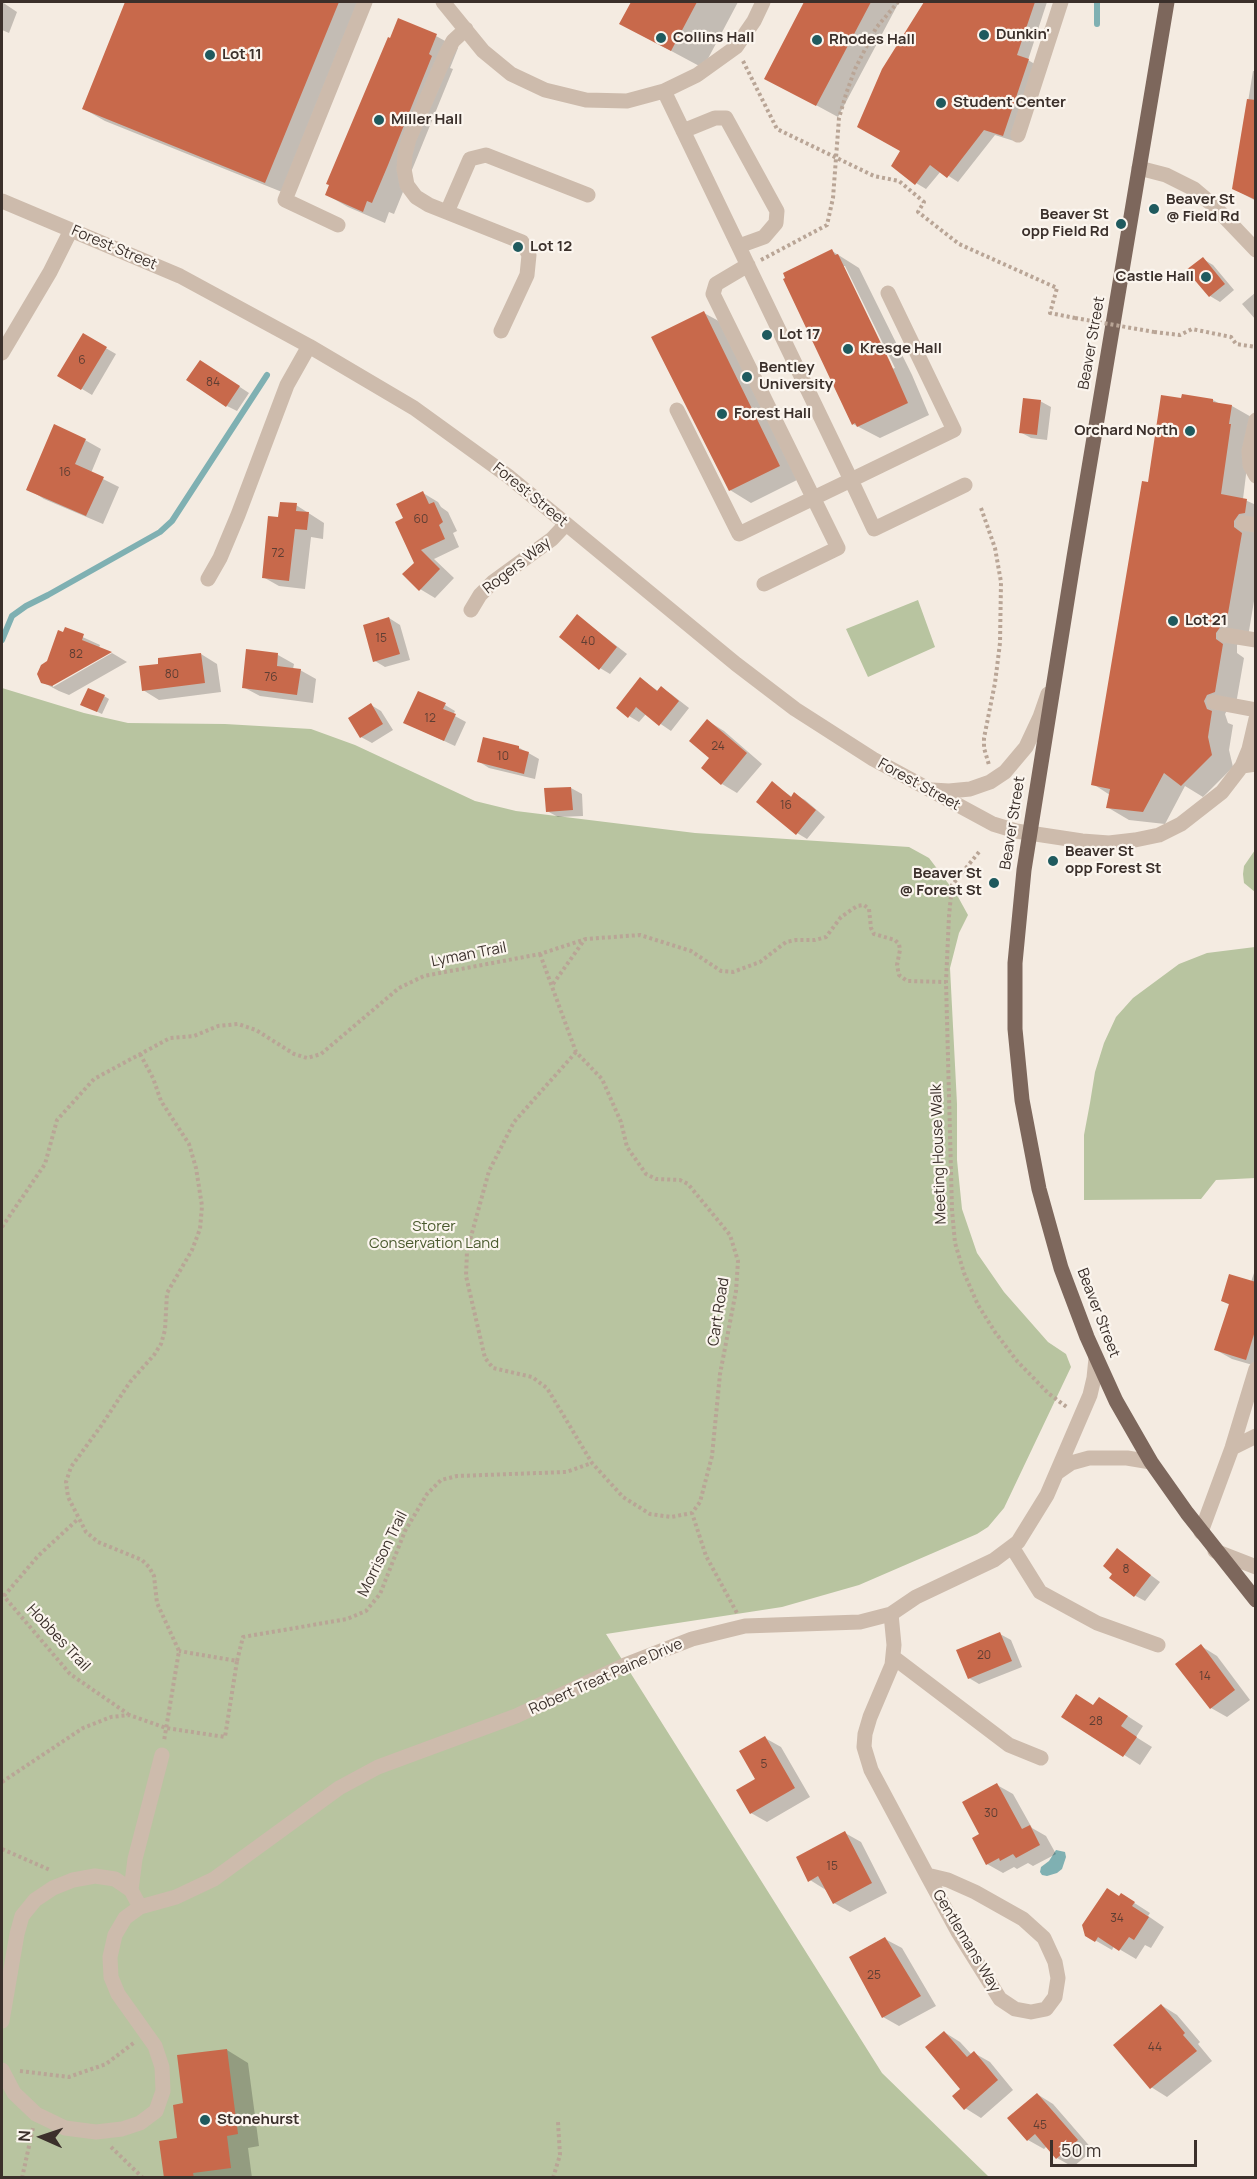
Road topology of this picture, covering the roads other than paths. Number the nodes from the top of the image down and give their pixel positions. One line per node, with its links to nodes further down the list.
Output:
1 (364, 2): 14 (street)
2 (443, 2): 6 (street)
3 (763, 2): 7 (street)
4 (1061, 2): 9 (street)
5 (1167, 2): 10 (main road, Beaver Street)
6 (466, 29): 7 (street); 13 (street)
7 (664, 91): 8 (street)
8 (683, 131): 16 (street); 16 (street)
9 (1018, 135)
10 (1139, 168): 17 (street); 35 (main road, Beaver Street)
11 (588, 195): 13 (street)
12 (2, 201): 15 (street, Forest Street)
13 (447, 212): 20 (street)
14 (338, 225)
15 (71, 230): 21 (street, Forest Street); 22 (street)
16 (739, 246): 18 (street)
17 (1256, 250)
18 (748, 266): 26 (street); 28 (street)
19 (888, 293): 26 (street)
20 (501, 331)
21 (309, 346): 29 (street, Forest Street); 30 (street)
22 (2, 352)
23 (677, 410): 28 (street)
24 (1256, 420): 25 (street)
25 (1256, 476)
26 (851, 480): 27 (street); 28 (street)
27 (965, 485)
28 (814, 498): 31 (street)
29 (566, 524): 32 (street, Rogers Way); 40 (street, Forest Street)
30 (208, 579)
31 (764, 584)
32 (471, 610)
33 (1226, 635): 34 (street)
34 (1256, 640)
35 (1058, 656): 40 (street); 41 (main road, Beaver Street)
36 (1214, 702): 37 (street)
37 (1256, 710)
38 (1256, 718): 39 (street)
39 (1249, 765): 41 (street, Forest Street)
40 (927, 790): 41 (street, Forest Street)
41 (1029, 833): 42 (main road, Beaver Street)
42 (1096, 1358): 46 (main road, Beaver Street); 47 (street, Robert Treat Paine Drive)
43 (1256, 1369): 45 (street)
44 (1256, 1436): 45 (street)
45 (1232, 1448): 48 (street)
46 (1151, 1462): 47 (street); 48 (main road, Beaver Street)
47 (1058, 1472): 49 (street, Robert Treat Paine Drive)
48 (1201, 1532): 50 (main road, Beaver Street)
49 (1012, 1547): 53 (street, Robert Treat Paine Drive); 54 (street)
50 (1215, 1551): 51 (street); 52 (main road, Beaver Street)
51 (1256, 1567)
52 (1256, 1600)
53 (891, 1614): 55 (street, Gentlemans Way); 60 (street, Robert Treat Paine Drive)
54 (1158, 1645)
55 (893, 1657): 57 (street); 58 (street, Gentlemans Way)
56 (162, 1755): 59 (street)
57 (1041, 1758)
58 (927, 1875): 58 (street, Gentlemans Way)
59 (131, 1890): 60 (street); 61 (street)
60 (140, 1907): 62 (street)
61 (2, 2021)
62 (7, 2070)

